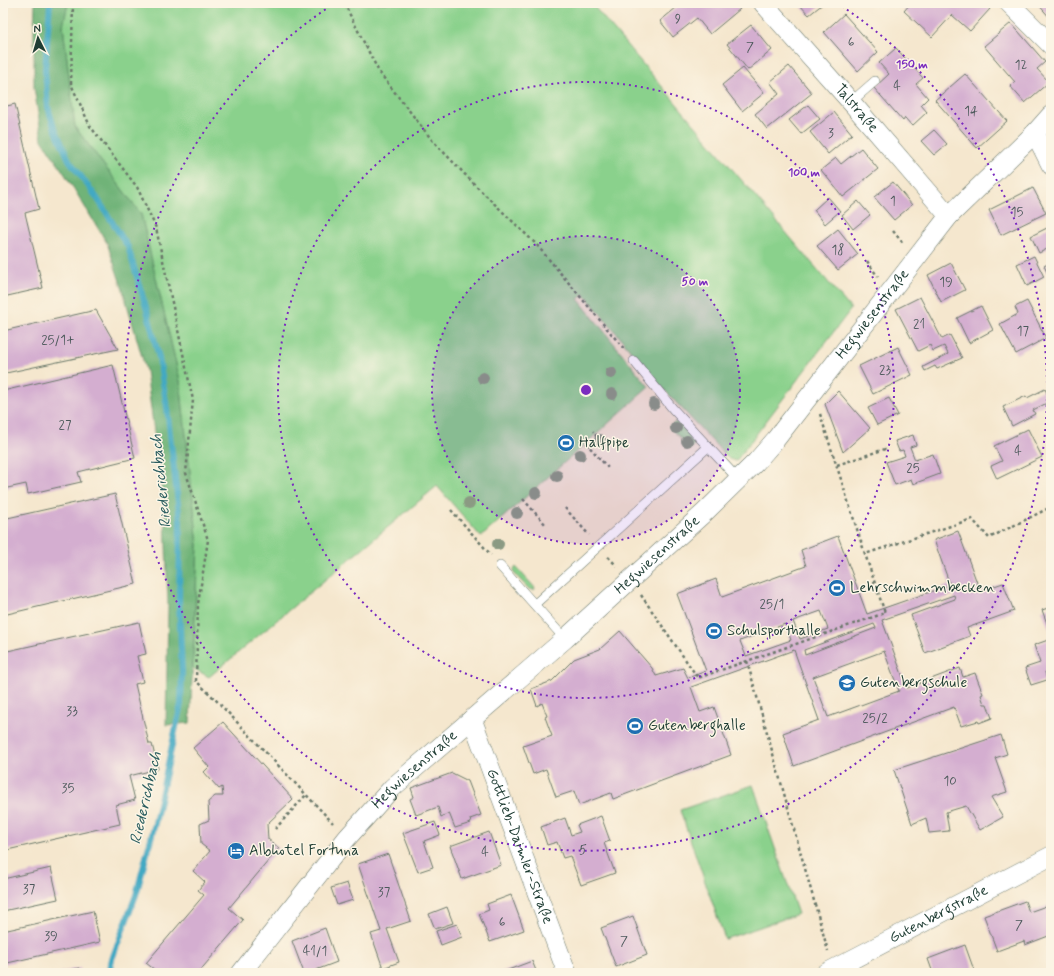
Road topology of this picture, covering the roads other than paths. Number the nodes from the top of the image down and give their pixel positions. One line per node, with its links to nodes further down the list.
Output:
1 (763, 3): 5 (street, Talstraße)
2 (1010, 3): 3 (street)
3 (1051, 45)
4 (875, 82): 5 (lane)
5 (851, 102): 9 (street, Talstraße)
6 (1051, 115): 7 (street, Hegwiesenstraße)
7 (1035, 133): 8 (street); 9 (street, Hegwiesenstraße)
8 (1051, 165)
9 (949, 216): 12 (street, Hegwiesenstraße)
10 (634, 361): 11 (lane)
11 (708, 447): 12 (lane); 14 (lane)
12 (738, 479): 15 (street, Hegwiesenstraße)
13 (500, 566): 14 (lane)
14 (535, 604): 15 (lane)
15 (566, 640): 16 (street, Hegwiesenstraße)
16 (472, 720): 19 (street, Hegwiesenstraße); 20 (street, Gottlieb-Daimler-Straße)
17 (1051, 856): 18 (street, Gutenbergstraße)
18 (829, 971)
19 (241, 973)
20 (566, 973)

